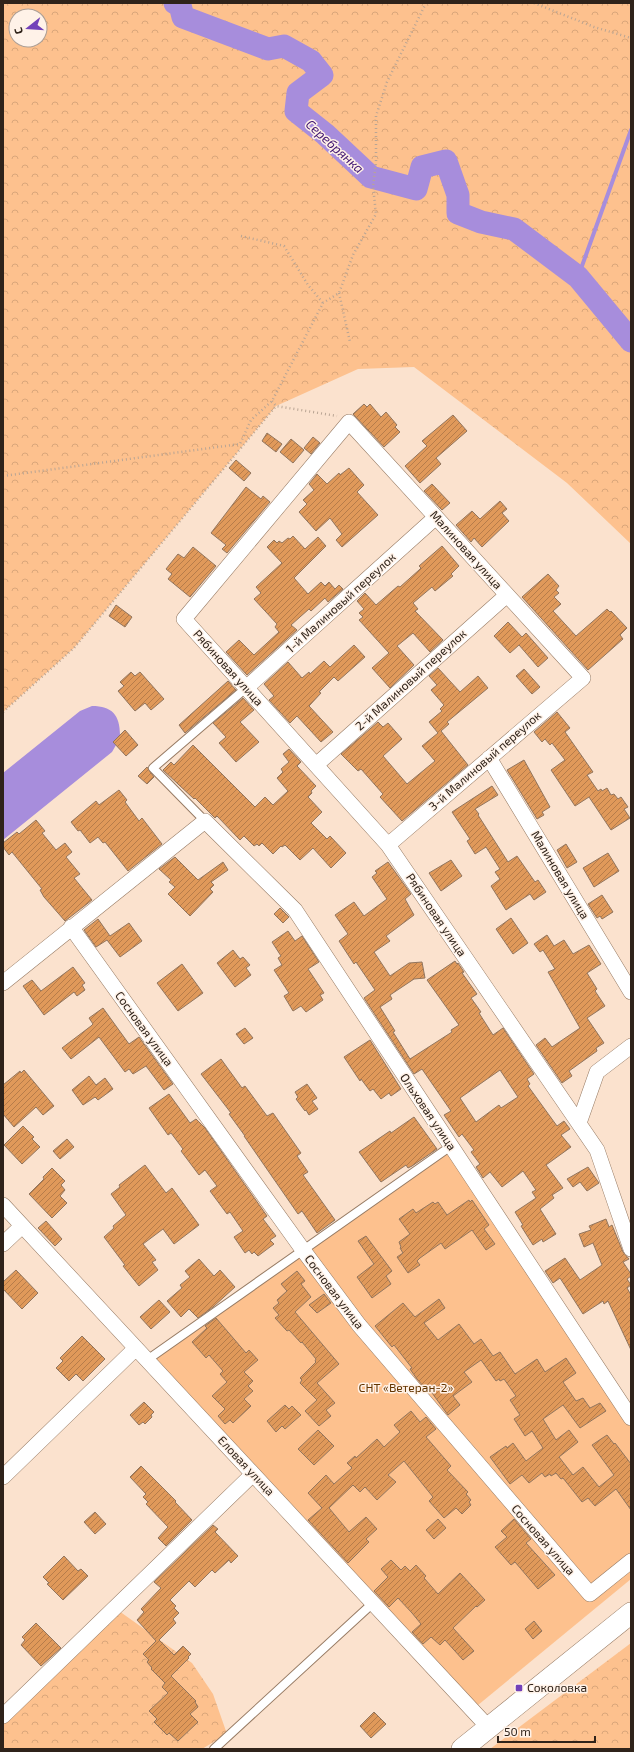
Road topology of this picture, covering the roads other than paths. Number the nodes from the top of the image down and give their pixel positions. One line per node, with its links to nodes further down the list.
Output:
1 (436, 517): 2 (street, Малиновая улица); 3 (street, Малиновая улица); 5 (street, 1-й Малиновый переулок)
2 (506, 595): 4 (street, Малиновая улица); 7 (street, 2-й Малиновый переулок)
3 (184, 619): 5 (street, Рябиновая улица)
4 (583, 678): 6 (street, 3-й Малиновый переулок)
5 (246, 688): 7 (street, Рябиновая улица); 8 (lane)
6 (489, 758): 9 (street, 3-й Малиновый переулок); 12 (street, Малиновая улица)
7 (316, 765): 9 (street, Рябиновая улица)
8 (205, 821): 10 (street); 15 (street, Ольховая улица)
9 (388, 845): 14 (street, Рябиновая улица)
10 (71, 927): 11 (street); 20 (street, Сосновая улица)
11 (3, 982)
12 (631, 992)
13 (631, 1046): 14 (street)
14 (579, 1123): 19 (street, Рябиновая улица)
15 (451, 1146): 20 (lane); 23 (street, Ольховая улица)
16 (3, 1205): 17 (street, Еловая улица)
17 (22, 1226): 18 (street); 21 (street, Еловая улица)
18 (3, 1244)
19 (631, 1248)
20 (303, 1250): 22 (lane); 26 (street, Сосновая улица)
21 (136, 1348): 22 (street, Еловая улица); 25 (street)
22 (147, 1360): 24 (street, Еловая улица)
23 (631, 1418)
24 (253, 1474): 27 (street, Еловая улица); 29 (street)
25 (3, 1477)
26 (631, 1561)
27 (373, 1603): 30 (street, Еловая улица); 31 (lane)
28 (631, 1613): 30 (main road)
29 (3, 1716)
30 (489, 1728): 32 (main road)
31 (214, 1749)
32 (462, 1749)

